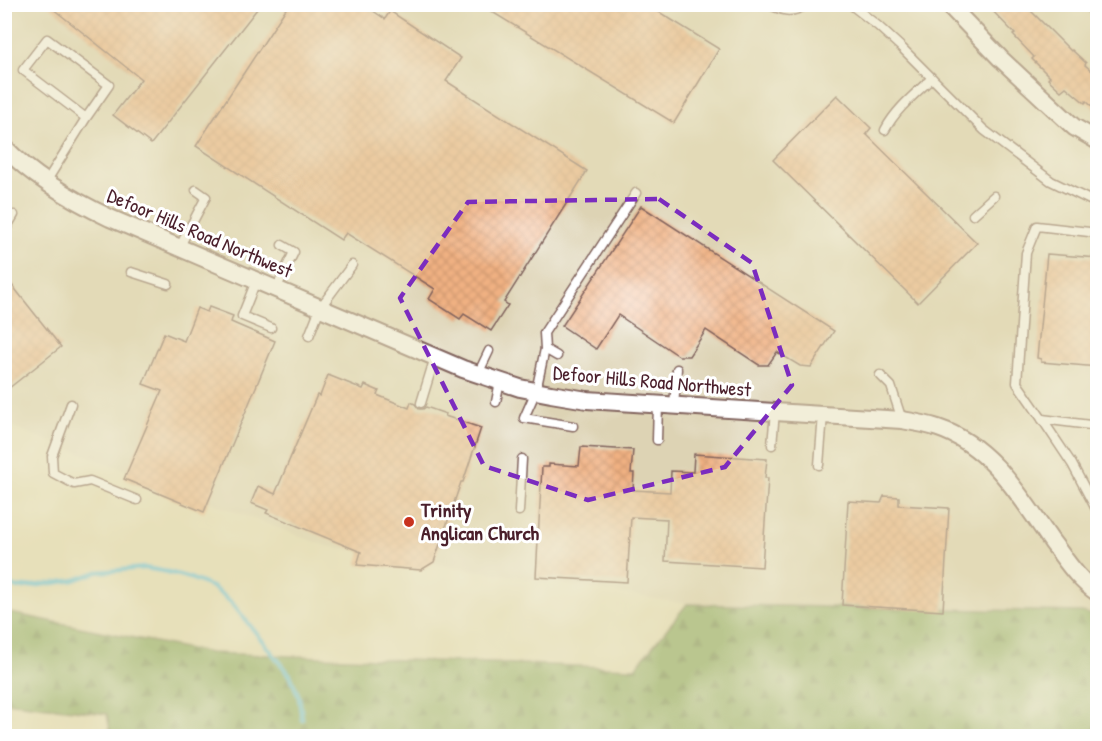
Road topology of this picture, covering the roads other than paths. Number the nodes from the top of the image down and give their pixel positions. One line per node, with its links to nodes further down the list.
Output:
1 (767, 4): 2 (lane)
2 (808, 4)
3 (850, 4): 5 (lane)
4 (948, 4): 8 (street)
5 (932, 78): 7 (lane); 14 (lane)
6 (86, 118): 6 (lane); 10 (lane)
7 (885, 130)
8 (1098, 141)
9 (4, 147): 10 (street, Defoor Hills Road Northwest)
10 (46, 182): 20 (street, Defoor Hills Road Northwest)
11 (196, 190): 20 (lane)
12 (636, 193): 29 (lane)
13 (994, 196): 16 (lane)
14 (1098, 204)
15 (14, 215): 17 (lane)
16 (973, 215)
17 (5, 230)
18 (1098, 233): 44 (lane)
19 (282, 245): 25 (lane)
20 (179, 248): 23 (street, Defoor Hills Road Northwest)
21 (352, 266): 26 (lane)
22 (131, 272): 24 (lane)
23 (256, 281): 25 (street, Defoor Hills Road Northwest); 27 (lane)
24 (168, 284)
25 (276, 289): 26 (street, Defoor Hills Road Northwest)
26 (321, 308): 28 (lane); 32 (street, Defoor Hills Road Northwest)
27 (271, 328)
28 (309, 336)
29 (545, 349): 31 (lane); 37 (lane)
30 (489, 351): 34 (lane)
31 (557, 356)
32 (435, 357): 34 (street, Defoor Hills Road Northwest); 40 (lane)
33 (677, 369): 41 (lane)
34 (478, 374): 36 (street, Defoor Hills Road Northwest)
35 (880, 375): 45 (lane)
36 (500, 381): 37 (street, Defoor Hills Road Northwest); 38 (lane)
37 (536, 391): 41 (street, Defoor Hills Road Northwest); 46 (lane)
38 (496, 402)
39 (71, 404): 52 (lane)
40 (421, 404)
41 (666, 405): 42 (street, Defoor Hills Road Northwest); 48 (lane)
42 (775, 412): 43 (street, Defoor Hills Road Northwest); 49 (lane)
43 (823, 415): 45 (street, Defoor Hills Road Northwest); 51 (lane)
44 (1042, 419): 47 (lane); 54 (lane)
45 (902, 420): 55 (street, Defoor Hills Road Northwest)
46 (573, 426)
47 (1098, 426)
48 (657, 440)
49 (772, 445)
50 (522, 459): 53 (lane)
51 (819, 465)
52 (137, 500)
53 (519, 512)
54 (1098, 513)
55 (1098, 593)

